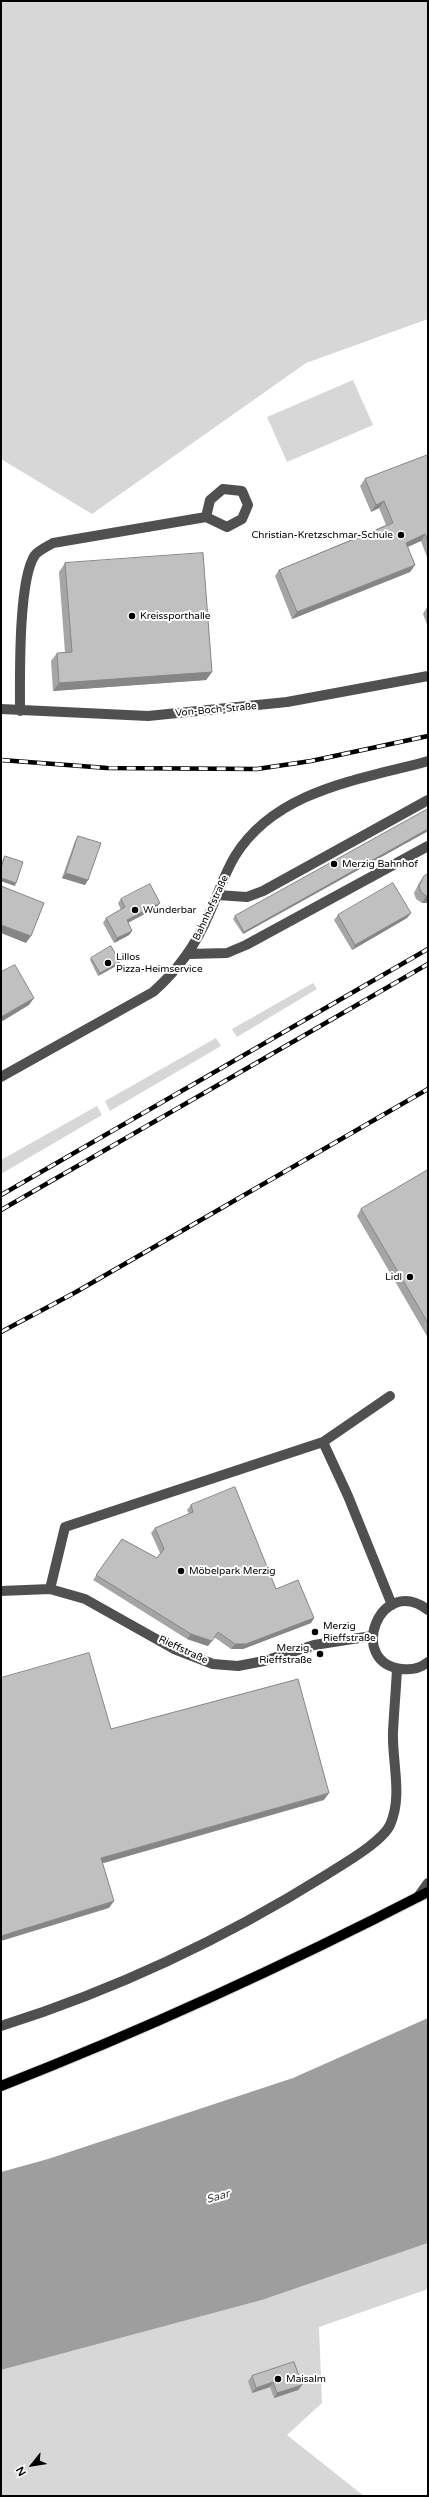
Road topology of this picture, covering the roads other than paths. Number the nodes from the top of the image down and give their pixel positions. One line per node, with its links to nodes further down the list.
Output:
1 (206, 517): 4 (street)
2 (428, 676): 4 (street, Von-Boch-Straße)
3 (1, 709): 4 (street, Von-Boch-Straße)
4 (20, 711)
5 (428, 761): 8 (street, Bahnhofstraße)
6 (428, 800): 8 (street)
7 (428, 846): 9 (street)
8 (217, 895): 9 (street, Bahnhofstraße)
9 (189, 954): 10 (street, Bahnhofstraße)
10 (1, 1077)
11 (390, 1396): 12 (street)
12 (323, 1442): 13 (street); 15 (street)
13 (50, 1590): 14 (street, Rieffstraße); 17 (street, Rieffstraße)
14 (1, 1591)
15 (392, 1605): 16 (street); 17 (street)
16 (428, 1610)
17 (372, 1636): 19 (street)
18 (427, 1664): 19 (street)
19 (397, 1669): 23 (street)
20 (428, 1883): 22 (street)
21 (428, 1892): 22 (main road)
22 (418, 1898): 24 (main road)
23 (1, 2026)
24 (1, 2086)

